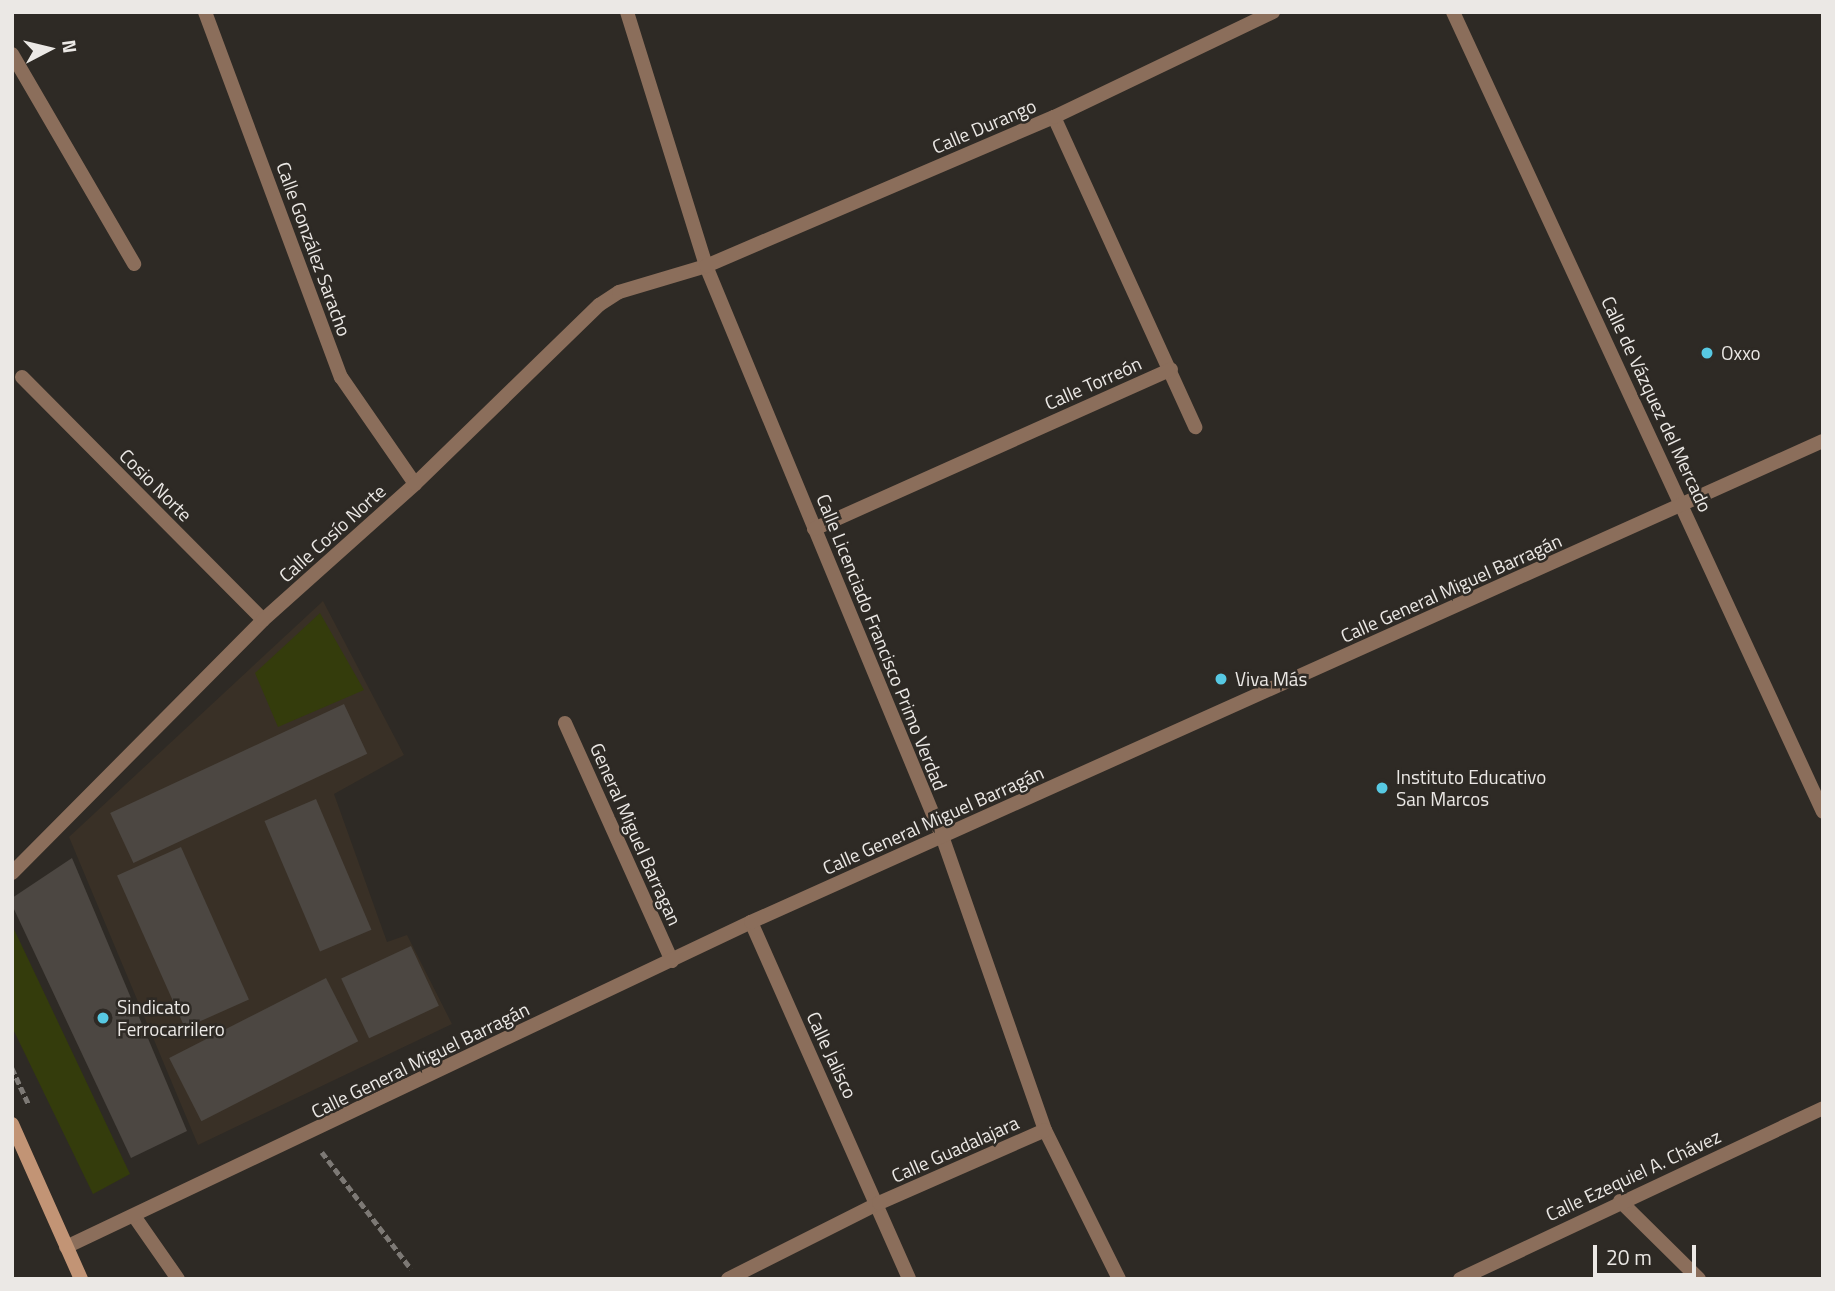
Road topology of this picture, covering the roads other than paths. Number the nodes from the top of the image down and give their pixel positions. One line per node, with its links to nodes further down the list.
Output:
1 (205, 12): 13 (street, Calle González Saracho)
2 (628, 12): 8 (street, Calle Licenciado Francisco Primo Verdad)
3 (1273, 12): 6 (street, Calle Durango)
4 (1453, 12): 14 (street, Calle de Vázquez del Mercado)
5 (12, 54): 7 (street)
6 (1054, 117): 8 (street, Calle Durango); 9 (street, Calle Torreón)
7 (134, 264)
8 (706, 266): 13 (street, Calle Cosío Norte); 15 (street, Calle Licenciado Francisco Primo Verdad)
9 (1171, 369): 11 (street); 15 (street, Calle Torreón)
10 (22, 377): 16 (street, Cosio Norte)
11 (1195, 427)
12 (1823, 440): 14 (street, Calle General Miguel Barragán)
13 (415, 484): 16 (street, Calle Cosío Norte)
14 (1682, 504): 18 (street, Calle de Vázquez del Mercado); 19 (street, Calle General Miguel Barragán)
15 (814, 529): 19 (street, Calle Licenciado Francisco Primo Verdad)
16 (263, 620): 20 (street, Calle Cosío Norte)
17 (565, 723): 22 (street, General Miguel Barragan)
18 (1823, 812)
19 (942, 836): 21 (street, Calle General Miguel Barragán); 25 (street, Calle Licenciado Francisco Primo Verdad)
20 (12, 873)
21 (751, 922): 22 (street, Calle General Miguel Barragán); 27 (street, Calle Jalisco)
22 (671, 961): 28 (street, Calle General Miguel Barragán)
23 (1823, 1108): 26 (street, Calle Ezequiel A. Chávez)
24 (12, 1124): 29 (main road)
25 (1045, 1130): 27 (street, Calle Guadalajara); 34 (street, Calle Licenciado Francisco Primo Verdad)
26 (1620, 1201): 35 (street, Calle Ezequiel A. Chávez); 36 (street)
27 (879, 1203): 32 (street, Calle Guadalajara); 33 (street, Calle Jalisco)
28 (134, 1216): 29 (street, Calle General Miguel Barragán); 31 (street)
29 (66, 1247): 30 (main road)
30 (81, 1279)
31 (178, 1279)
32 (728, 1279)
33 (909, 1279)
34 (1119, 1279)
35 (1460, 1279)
36 (1699, 1279)

